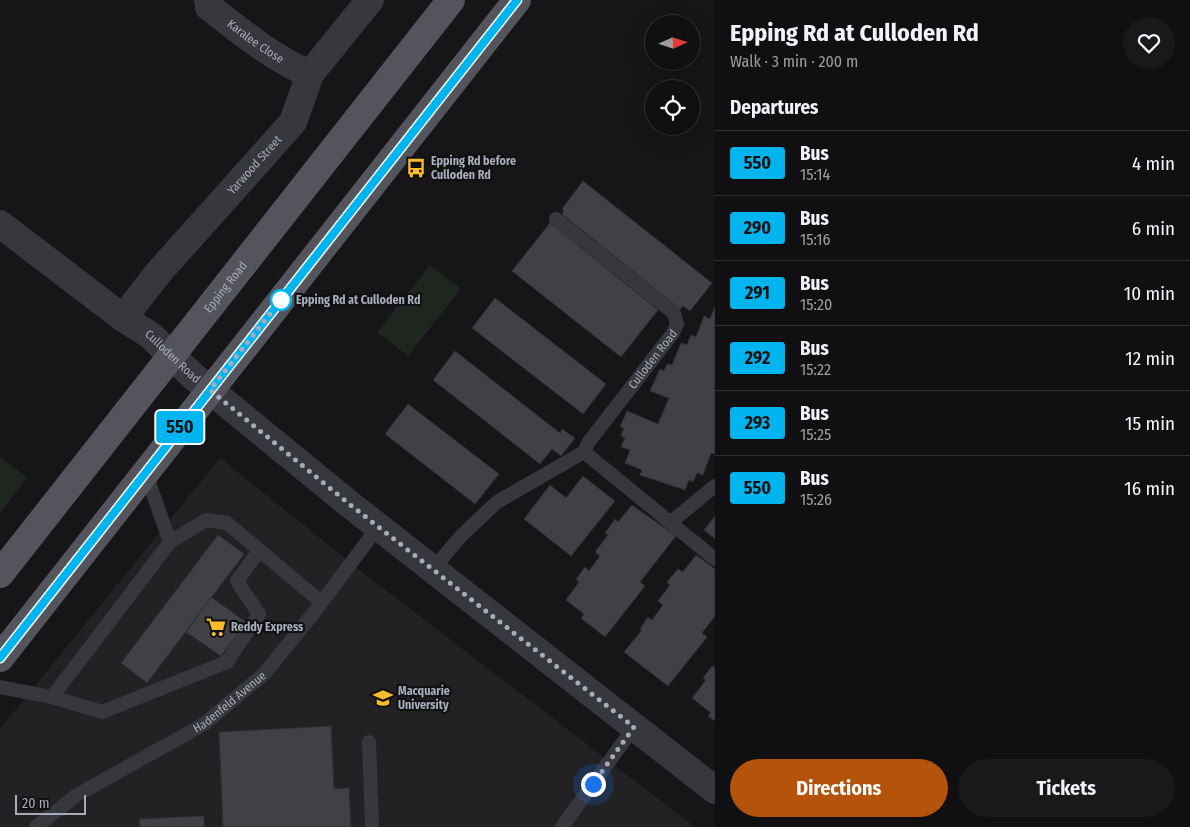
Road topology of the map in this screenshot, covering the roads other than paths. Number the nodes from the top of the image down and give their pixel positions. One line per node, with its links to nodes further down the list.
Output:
1 (208, 0): 5 (street, Karalee Close)
2 (370, 0): 5 (street, Yarwood Street)
3 (452, 0): 9 (main road, Epping Road)
4 (517, 0): 10 (main road)
5 (310, 74): 8 (street, Yarwood Street)
6 (556, 219): 11 (lane, Culloden Road)
7 (0, 224): 8 (street, Culloden Road)
8 (123, 318): 9 (street, Culloden Road)
9 (173, 356): 10 (street, Culloden Road); 20 (main road, Epping Road)
10 (210, 390): 12 (main road); 15 (street, Culloden Road)
11 (584, 452): 14 (lane); 19 (lane, Culloden Road)
12 (145, 471): 16 (lane); 22 (main road)
13 (715, 486): 14 (lane)
14 (671, 522): 18 (lane)
15 (378, 526): 19 (street, Culloden Road); 21 (lane, Hadenfeld Avenue)
16 (170, 542): 17 (lane); 24 (lane)
17 (259, 552): 21 (lane); 24 (lane)
18 (715, 559)
19 (433, 569): 25 (street, Culloden Road)
20 (0, 574)
21 (321, 602): 28 (lane, Hadenfeld Avenue)
22 (0, 658)
23 (0, 687): 24 (lane)
24 (52, 697)
25 (634, 727): 27 (street, Culloden Road); 30 (lane)
26 (369, 742): 29 (lane)
27 (715, 790)
28 (36, 827)
29 (372, 827)
30 (562, 827)

